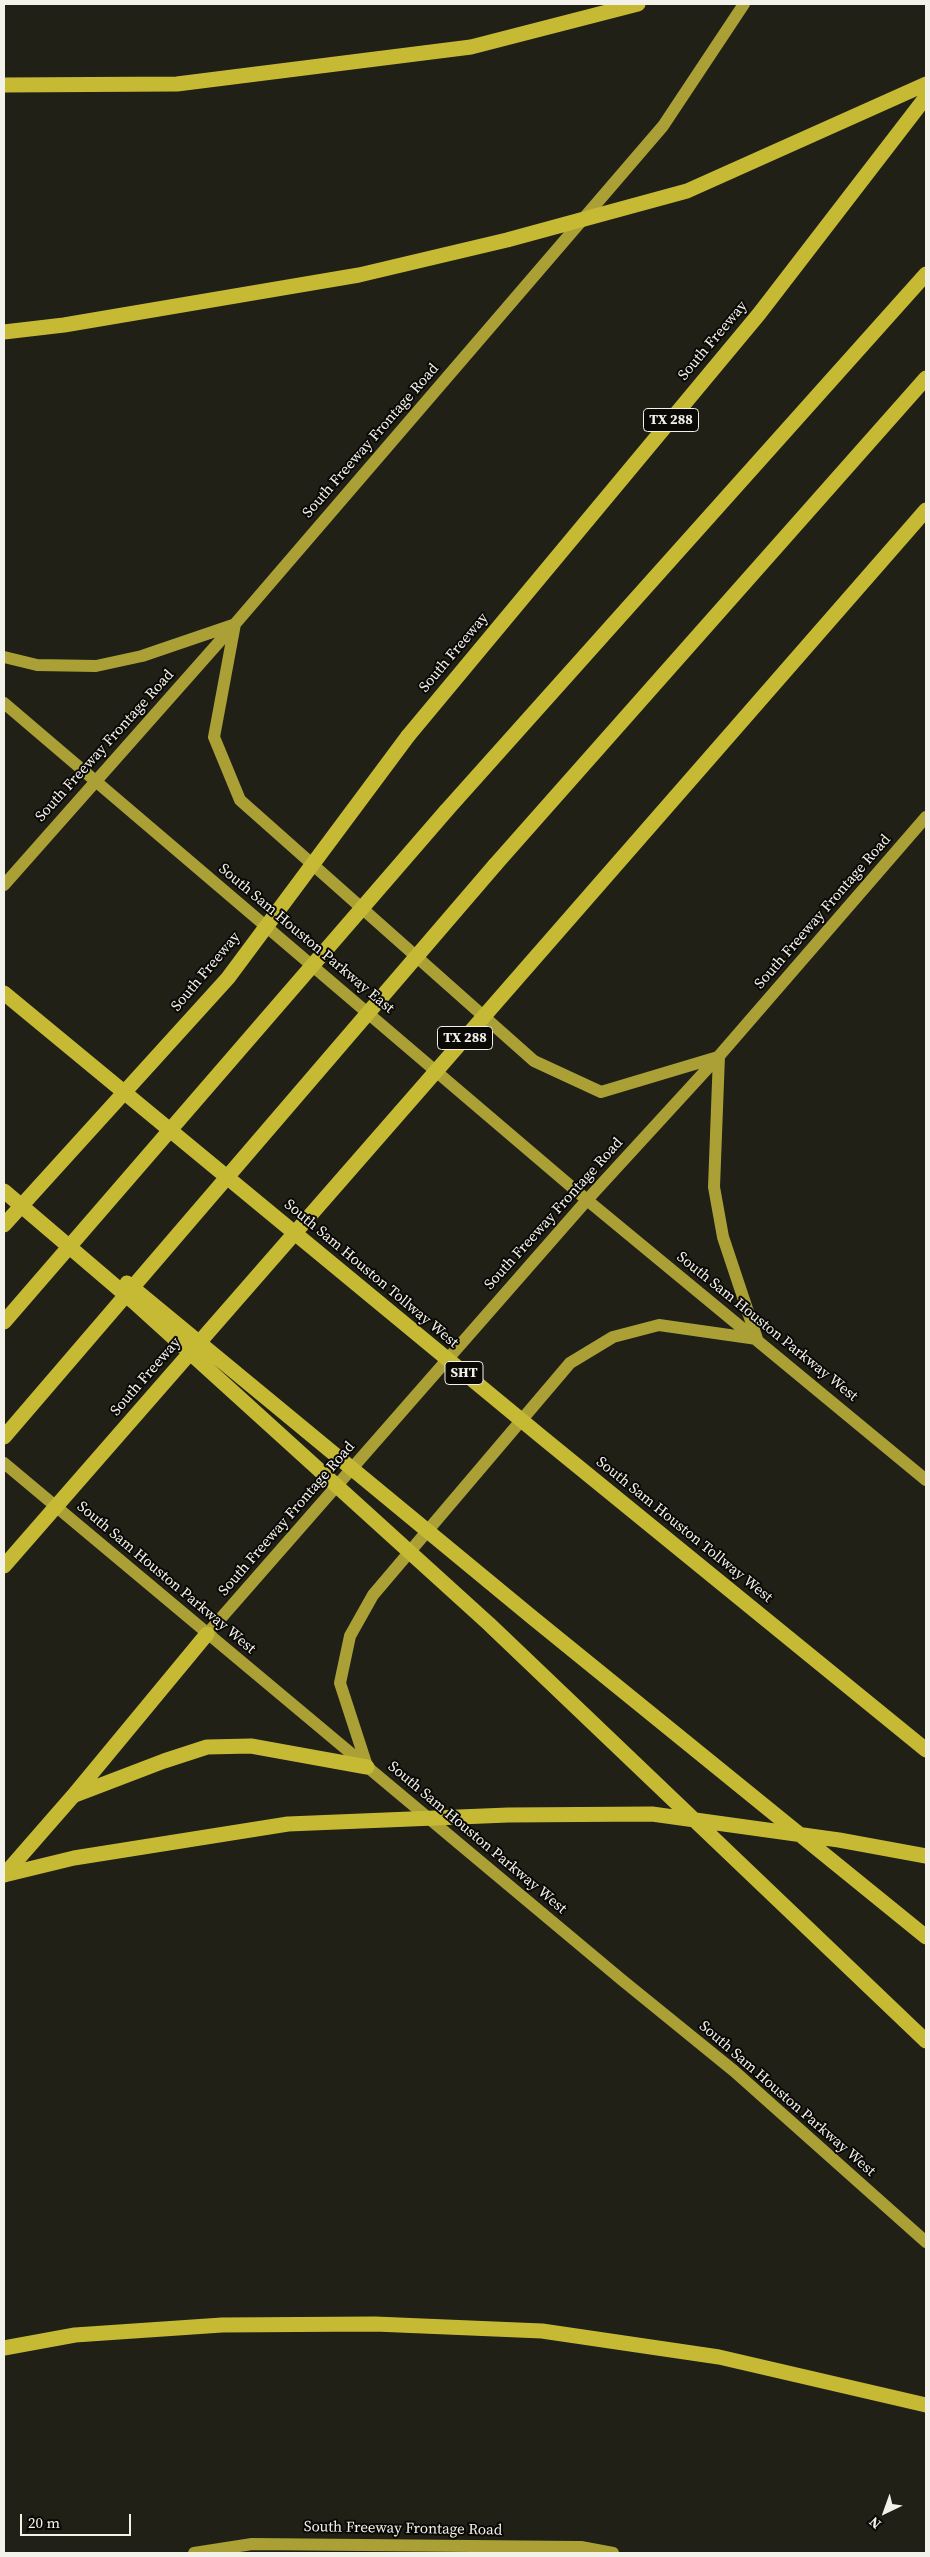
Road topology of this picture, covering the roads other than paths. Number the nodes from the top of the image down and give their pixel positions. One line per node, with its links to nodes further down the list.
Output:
1 (638, 4): 4 (highway)
2 (744, 4): 10 (main road, South Freeway Frontage Road)
3 (926, 84): 7 (highway, bridge)
4 (4, 85)
5 (926, 97): 21 (highway, South Freeway / TX 288, bridge)
6 (926, 274): 22 (highway, bridge)
7 (4, 332)
8 (926, 378): 24 (highway, bridge)
9 (926, 510): 27 (highway, South Freeway / TX 288, bridge)
10 (235, 624): 11 (main road); 13 (main road, South Freeway Frontage Road); 17 (main road)
11 (4, 658)
12 (4, 703): 13 (main road, South Sam Houston Parkway East)
13 (95, 781): 15 (main road, South Freeway Frontage Road); 20 (main road, South Sam Houston Parkway East)
14 (926, 817): 17 (main road, South Freeway Frontage Road)
15 (4, 885)
16 (4, 993): 29 (highway, South Sam Houston Tollway West / SHT, bridge)
17 (719, 1056): 20 (main road, South Freeway Frontage Road); 23 (main road)
18 (4, 1182): 34 (highway, bridge)
19 (4, 1191): 35 (highway, bridge)
20 (587, 1200): 23 (main road, South Sam Houston Parkway West); 28 (main road, South Freeway Frontage Road)
21 (4, 1225)
22 (4, 1322)
23 (756, 1338): 26 (main road, South Sam Houston Parkway West); 30 (main road)
24 (4, 1437)
25 (4, 1463): 28 (main road, South Sam Houston Parkway West)
26 (926, 1480)
27 (4, 1566)
28 (207, 1634): 30 (main road, South Sam Houston Parkway West); 31 (highway)
29 (926, 1750)
30 (367, 1767): 31 (highway); 36 (main road, South Sam Houston Parkway West)
31 (73, 1796): 33 (highway)
32 (926, 1856): 33 (highway, bridge)
33 (4, 1875)
34 (926, 1937)
35 (926, 2041)
36 (926, 2242)
37 (4, 2348): 38 (highway)
38 (926, 2405)
39 (194, 2553): 40 (main road, South Freeway Frontage Road)
40 (612, 2553)

